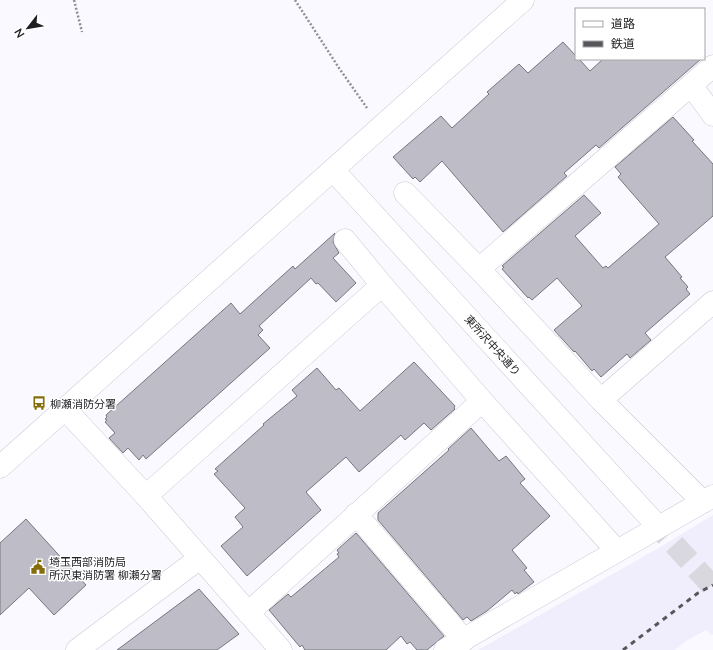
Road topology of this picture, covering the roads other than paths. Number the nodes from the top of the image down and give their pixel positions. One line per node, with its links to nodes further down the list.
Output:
1 (523, 0): 5 (street)
2 (713, 66): 3 (street)
3 (691, 85): 4 (street); 8 (street)
4 (713, 115)
5 (333, 170): 13 (street); 18 (street, 東所沢中央通り)
6 (405, 193): 8 (street)
7 (345, 240): 9 (street)
8 (479, 269): 11 (street)
9 (382, 285): 12 (street); 15 (street)
10 (713, 302): 11 (street)
11 (601, 400): 16 (street)
12 (482, 401): 17 (street); 19 (street)
13 (65, 409): 14 (street); 15 (street)
14 (0, 467)
15 (146, 496): 20 (street)
16 (708, 499): 19 (street)
17 (356, 514): 21 (street); 22 (street)
18 (652, 520)
19 (617, 551): 22 (street)
20 (200, 558): 21 (street); 23 (street)
21 (248, 613): 24 (street)
22 (464, 640): 25 (street)
23 (77, 650)
24 (281, 650)
25 (445, 650)

